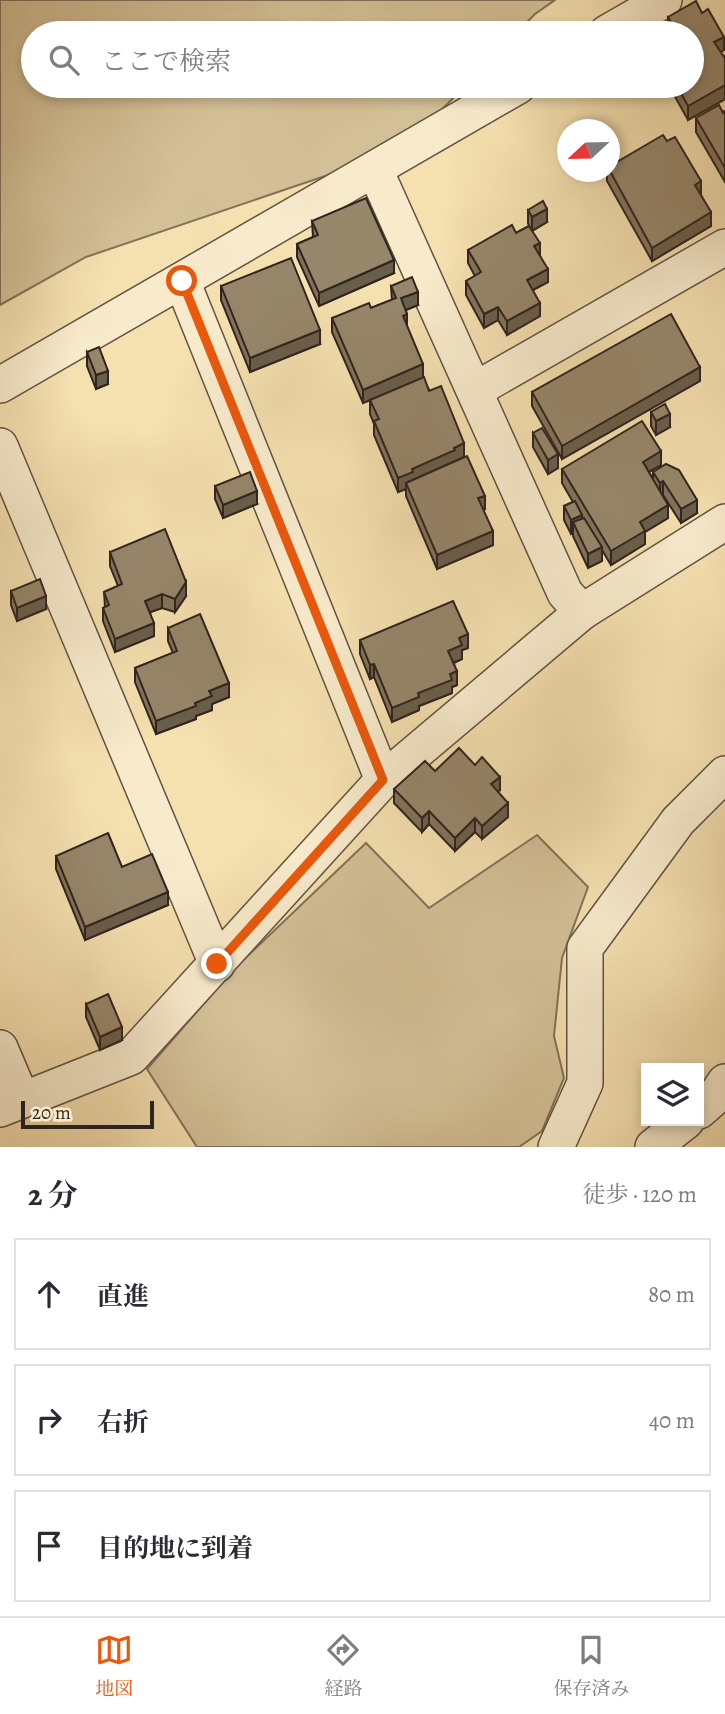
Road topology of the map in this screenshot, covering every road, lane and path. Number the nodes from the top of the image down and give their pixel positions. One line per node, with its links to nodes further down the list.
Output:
1 (664, 0): 2 (street)
2 (628, 21)
3 (498, 98): 4 (street)
4 (375, 170): 6 (street); 8 (street)
5 (725, 247): 8 (street)
6 (182, 281): 7 (street); 13 (street)
7 (0, 385)
8 (475, 390): 11 (street)
9 (0, 446): 14 (street)
10 (725, 522): 11 (street)
11 (582, 612): 13 (street)
12 (725, 774): 20 (street)
13 (383, 780): 14 (street)
14 (217, 964): 17 (street)
15 (0, 1048): 17 (street)
16 (725, 1082): 18 (street)
17 (11, 1104)
18 (704, 1107)
19 (680, 1126): 21 (street)
20 (556, 1147)
21 (653, 1147)

